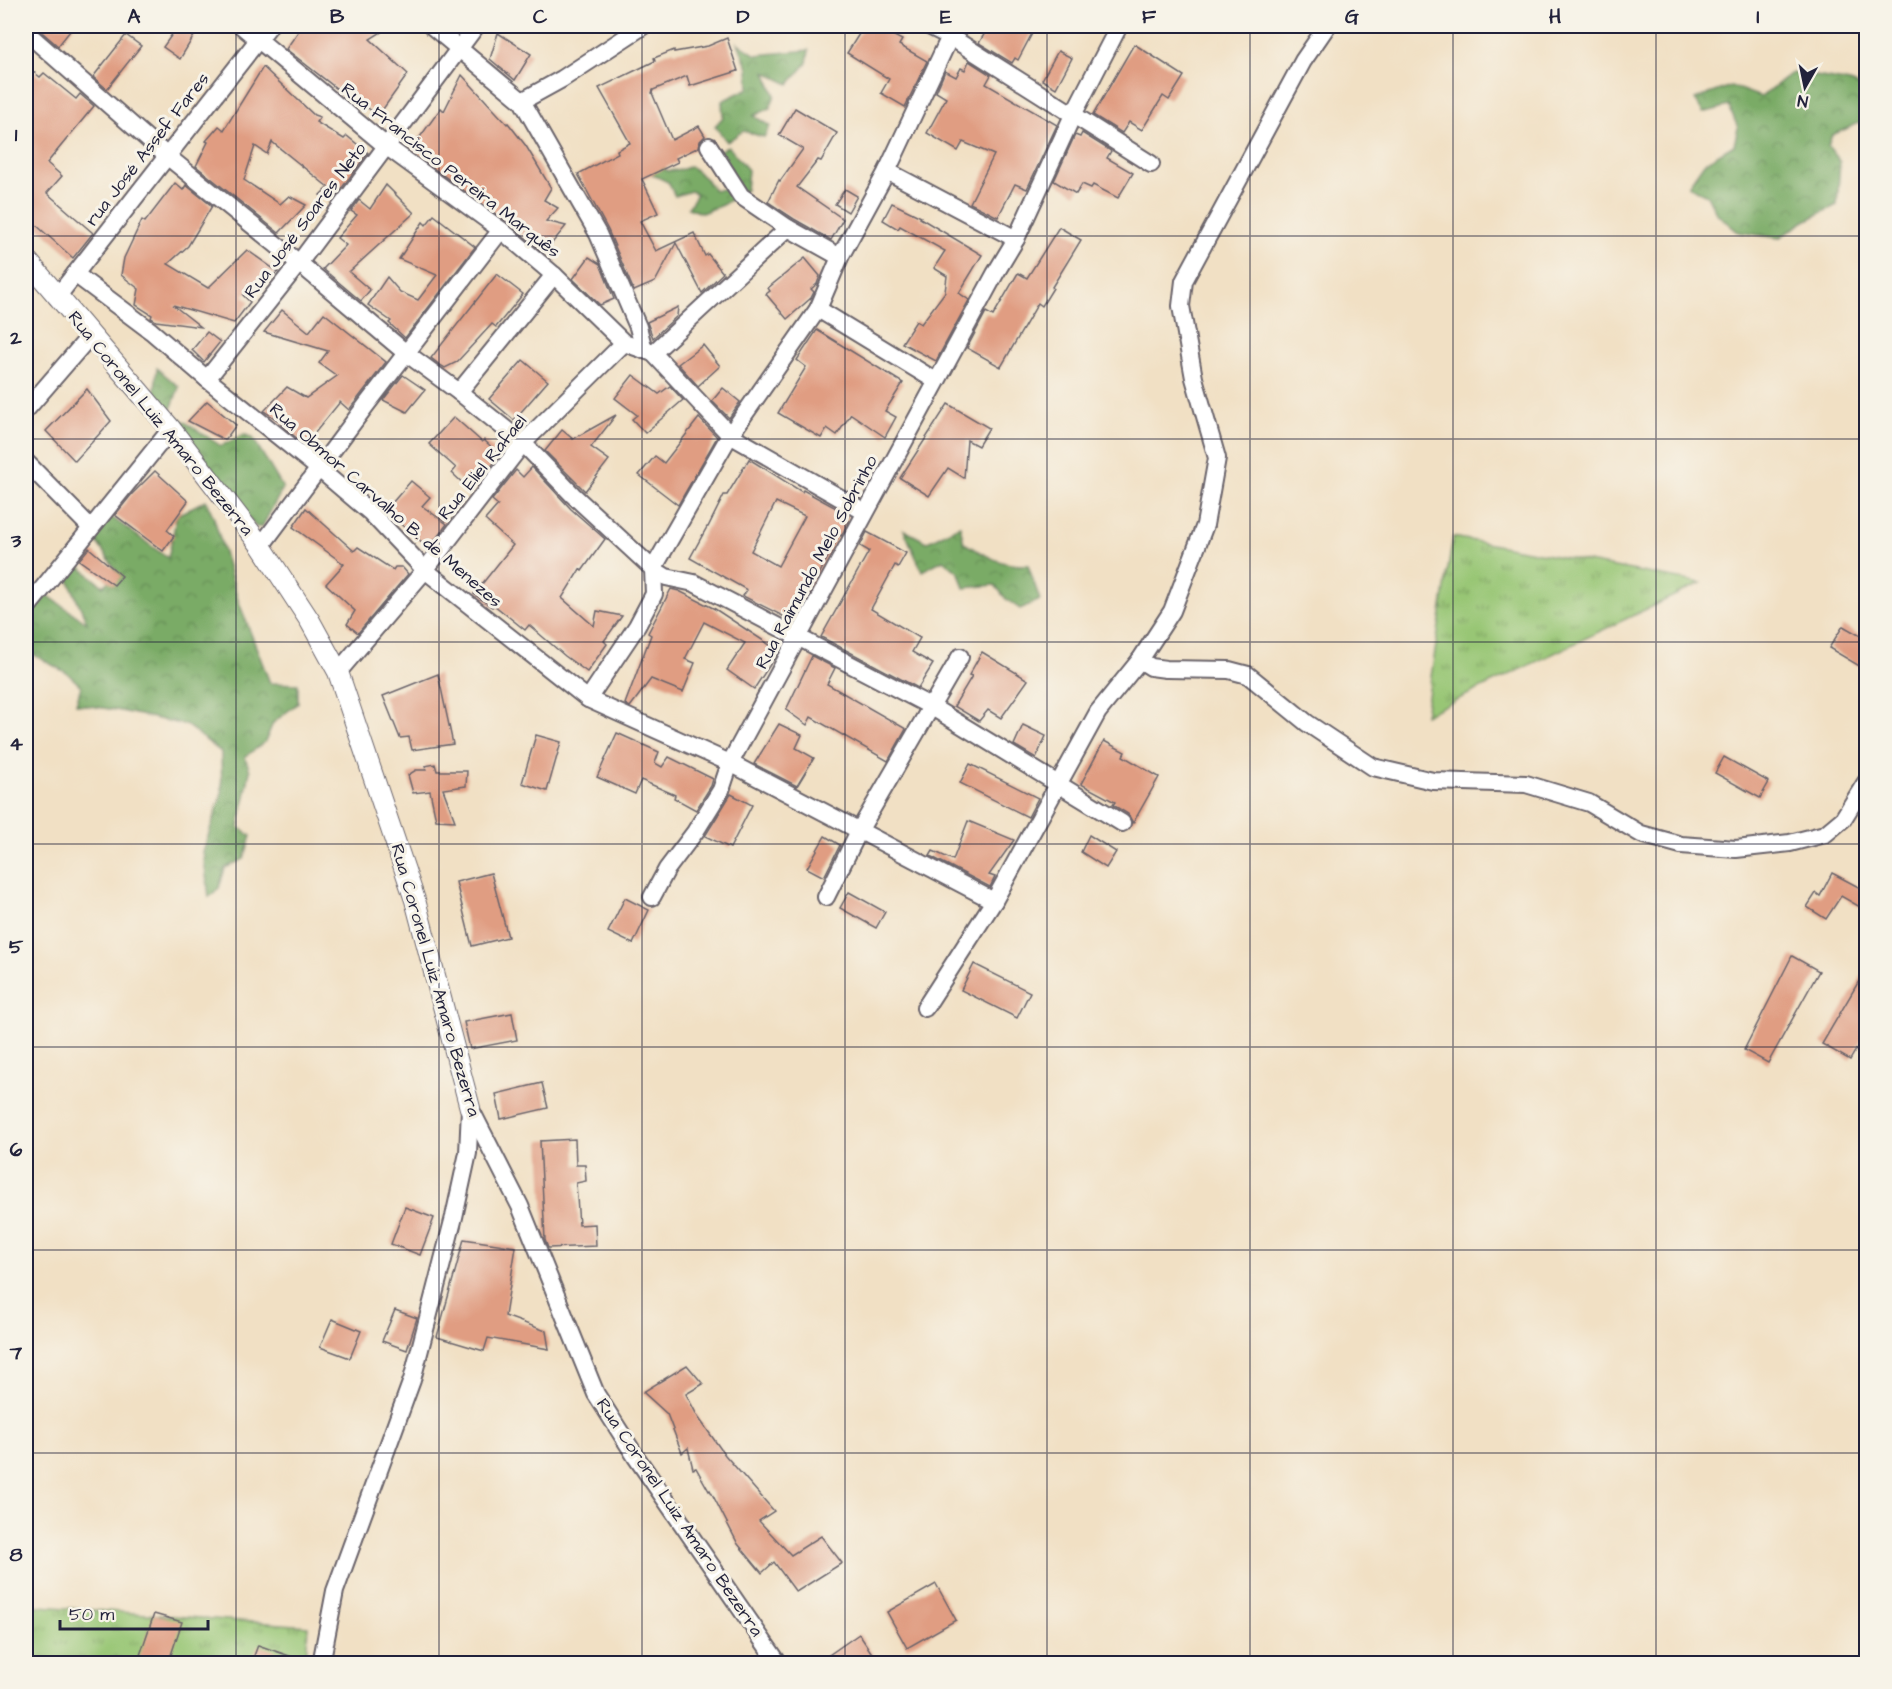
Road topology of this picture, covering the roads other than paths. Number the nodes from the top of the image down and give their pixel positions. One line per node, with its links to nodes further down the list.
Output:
1 (242, 26): 11 (street, Rua Francisco Pereira Marquês)
2 (269, 26): 11 (street, rua José Assef Fares)
3 (432, 26): 12 (street)
4 (476, 26): 12 (street, Rua José Soares Neto)
5 (643, 26): 13 (street)
6 (929, 26): 9 (street)
7 (1119, 26): 14 (street, Rua Raimundo Melo Sobrinho)
8 (1327, 26): 51 (street)
9 (952, 31): 14 (street); 19 (street)
10 (26, 32): 17 (street)
11 (257, 39): 15 (street, Rua Francisco Pereira Marquês); 17 (street, rua José Assef Fares)
12 (458, 48): 13 (street); 15 (street, Rua José Soares Neto)
13 (522, 101): 32 (street)
14 (1073, 116): 18 (street); 22 (street, Rua Raimundo Melo Sobrinho)
15 (386, 146): 21 (street, Rua Francisco Pereira Marquês); 25 (street, Rua José Soares Neto)
16 (709, 146): 20 (street)
17 (167, 156): 25 (street); 26 (street, rua José Assef Fares)
18 (1151, 164)
19 (886, 171): 22 (street); 23 (street)
20 (788, 228): 23 (street); 32 (street)
21 (501, 230): 27 (street, Rua Francisco Pereira Marquês); 33 (street)
22 (1016, 239): 35 (street, Rua Raimundo Melo Sobrinho)
23 (840, 257): 29 (street)
24 (26, 259): 28 (street, Rua Coronel Luiz Amaro Bezerra)
25 (299, 263): 33 (street); 34 (street, Rua José Soares Neto)
26 (75, 274): 28 (street, rua José Assef Fares); 34 (street, Rua Obmor Carvalho B. de Menezes)
27 (554, 275): 31 (street, Rua Francisco Pereira Marquês); 36 (street)
28 (57, 297): 30 (street, Rua Coronel Luiz Amaro Bezerra)
29 (818, 309): 35 (street); 39 (street)
30 (90, 336): 37 (street); 38 (street, Rua Coronel Luiz Amaro Bezerra)
31 (624, 343): 32 (street, Rua Francisco Pereira Marquês); 40 (street, Rua Eliel Rafael)
32 (649, 352): 39 (street, Rua Francisco Pereira Marquês)
33 (406, 353): 36 (street); 42 (street)
34 (207, 379): 42 (street, Rua Obmor Carvalho B. de Menezes)
35 (936, 381): 43 (street, Rua Raimundo Melo Sobrinho)
36 (459, 392): 40 (street)
37 (26, 410)
38 (171, 429): 44 (street); 45 (street, Rua Coronel Luiz Amaro Bezerra)
39 (730, 435): 43 (street, Rua Francisco Pereira Marquês); 46 (street)
40 (522, 443): 46 (street); 47 (street, Rua Eliel Rafael)
41 (26, 462): 44 (street)
42 (318, 468): 45 (street); 47 (street, Rua Obmor Carvalho B. de Menezes)
43 (865, 513): 49 (street, Rua Raimundo Melo Sobrinho)
44 (91, 528): 48 (street)
45 (261, 546): 52 (street, Rua Coronel Luiz Amaro Bezerra)
46 (652, 569): 49 (street); 53 (street)
47 (425, 570): 52 (street, Rua Eliel Rafael); 53 (street, Rua Obmor Carvalho B. de Menezes)
48 (26, 609)
49 (798, 638): 54 (street); 55 (street, Rua Raimundo Melo Sobrinho)
50 (960, 657): 54 (street)
51 (1140, 660): 56 (street); 57 (street)
52 (338, 672): 64 (street, Rua Coronel Luiz Amaro Bezerra)
53 (588, 699): 55 (street, Rua Obmor Carvalho B. de Menezes)
54 (932, 707): 57 (street); 59 (street)
55 (730, 763): 59 (street); 60 (street, Rua Raimundo Melo Sobrinho)
56 (1866, 782)
57 (1059, 784): 58 (street); 62 (street)
58 (1122, 823)
59 (859, 831): 61 (street); 62 (street)
60 (652, 897)
61 (825, 897)
62 (994, 901): 63 (street)
63 (925, 1008)
64 (470, 1108): 65 (street); 66 (street, Rua Coronel Luiz Amaro Bezerra)
65 (321, 1664)
66 (779, 1664)

